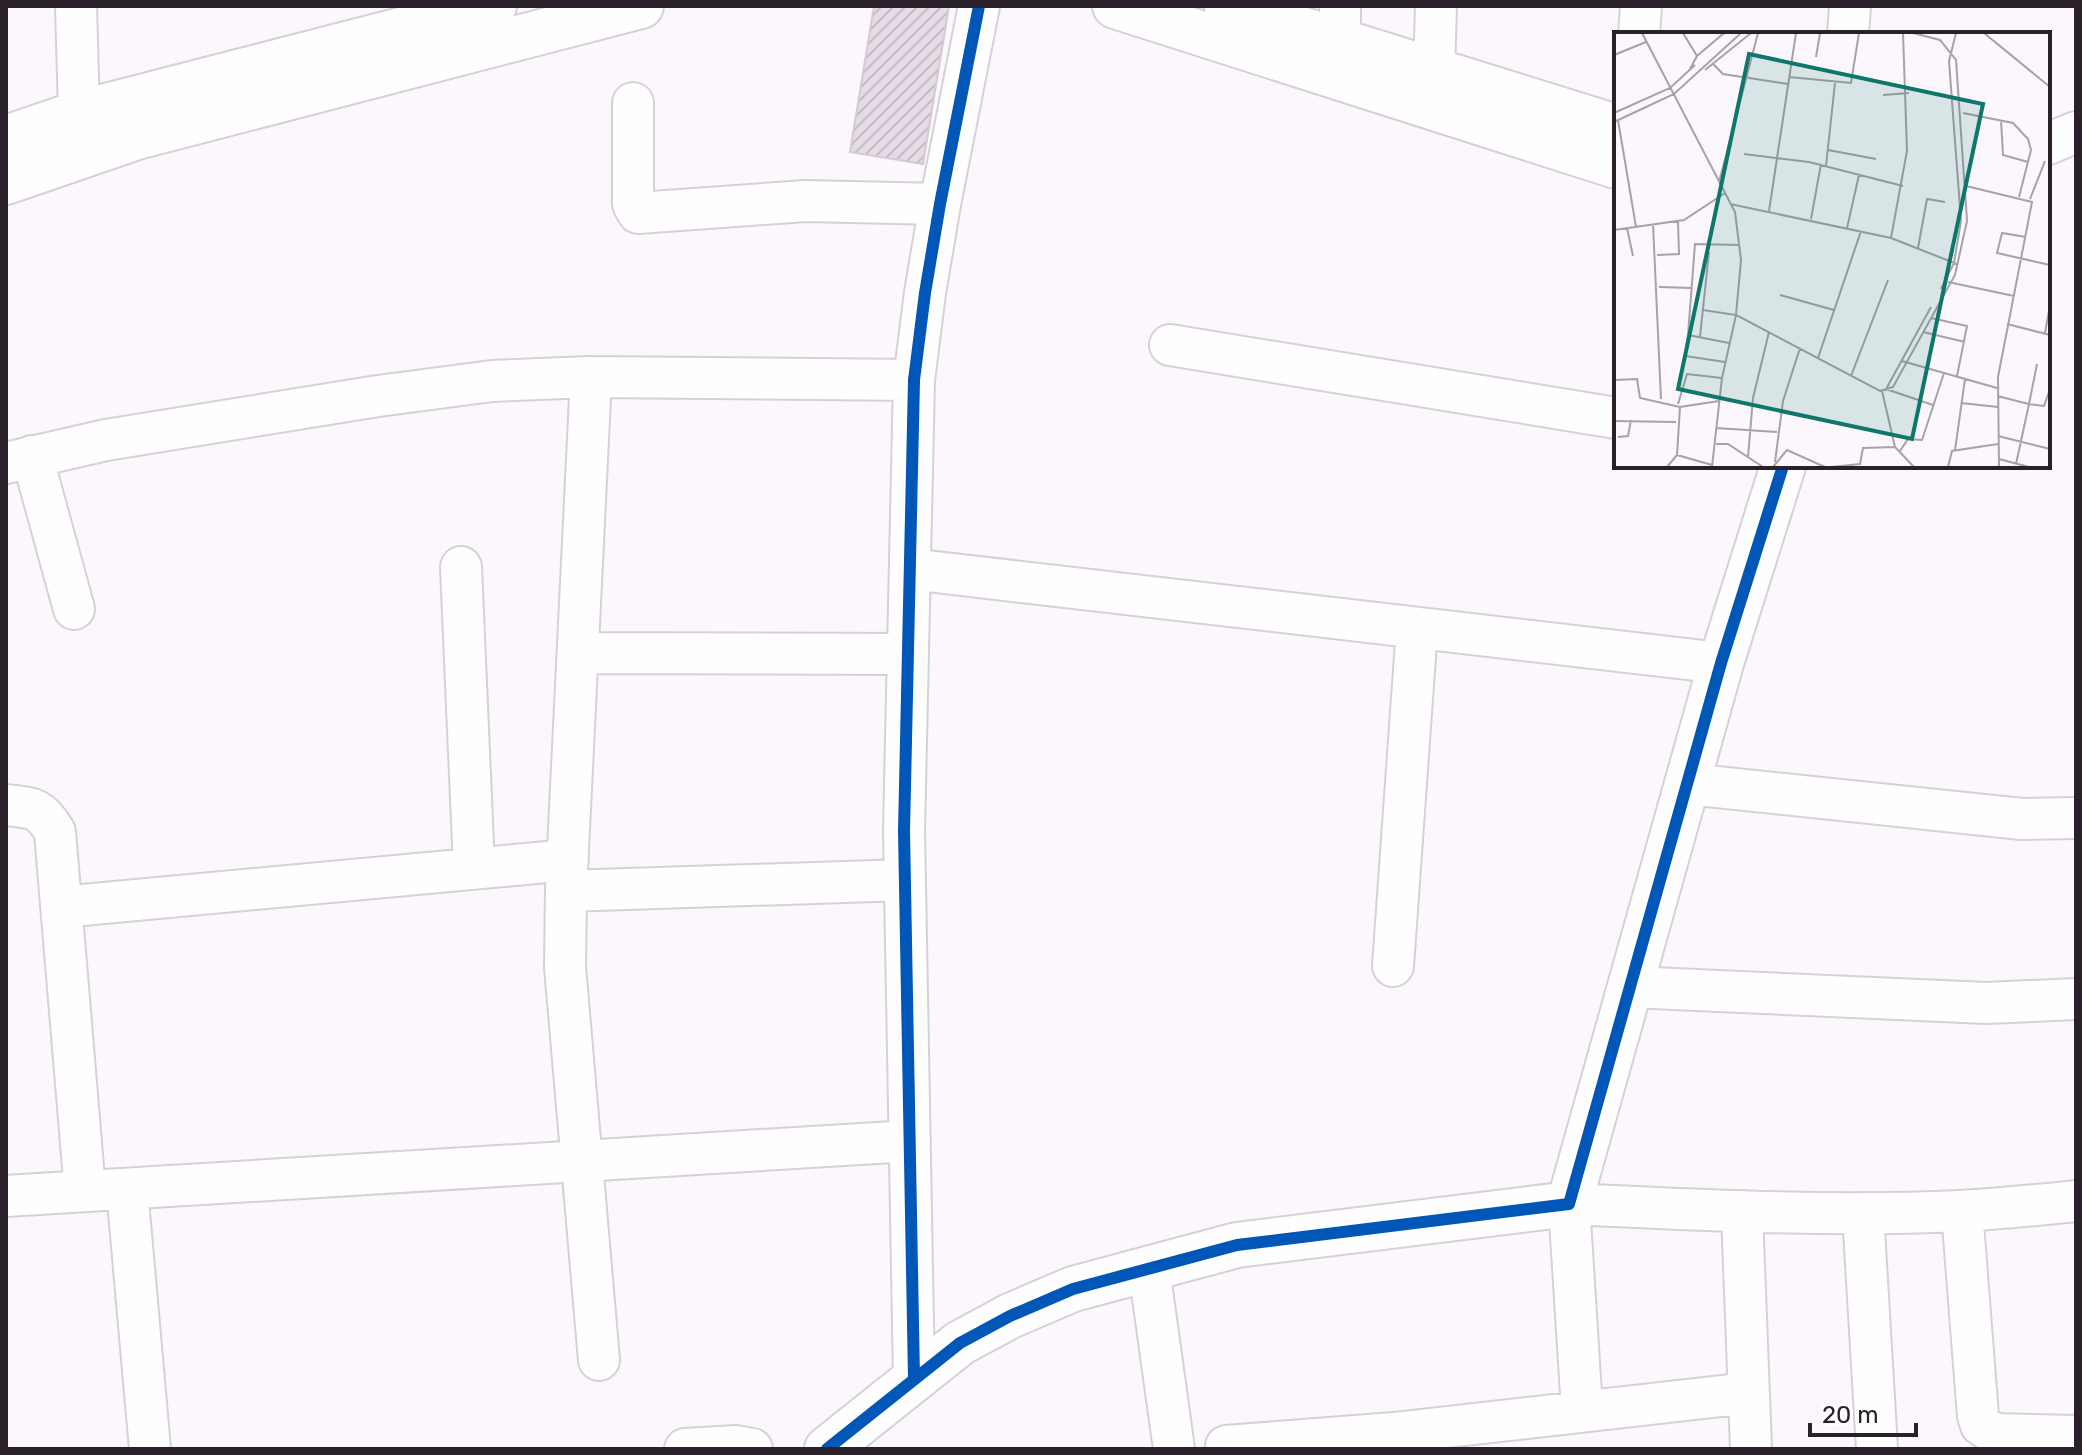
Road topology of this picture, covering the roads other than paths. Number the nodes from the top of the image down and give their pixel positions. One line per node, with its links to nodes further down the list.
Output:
1 (76, 6): 15 (street)
2 (494, 6): 15 (street)
3 (641, 6): 21 (street)
4 (979, 6): 22 (street)
5 (1115, 6): 20 (street)
6 (1227, 6): 10 (street)
7 (1436, 6): 13 (street)
8 (1641, 6): 11 (street)
9 (1850, 6): 12 (street)
10 (1340, 24): 13 (street)
11 (1639, 32)
12 (1848, 32)
13 (1434, 71): 16 (street)
14 (633, 103): 22 (street)
15 (79, 113): 18 (street)
16 (1614, 126)
17 (2076, 132): 19 (street)
18 (6, 138)
19 (2050, 143)
20 (1614, 165)
21 (6, 182)
22 (940, 204): 25 (street)
23 (1170, 345): 26 (street)
24 (591, 377): 25 (street); 27 (street); 33 (street)
25 (914, 380): 30 (street)
26 (1614, 418)
27 (19, 460): 31 (street)
28 (1782, 468): 35 (street)
29 (461, 567): 39 (street)
30 (910, 569): 32 (street); 34 (street)
31 (74, 609)
32 (1417, 628): 35 (street); 43 (street)
33 (578, 653): 34 (street); 40 (street)
34 (908, 654): 41 (street)
35 (1721, 663): 36 (street)
36 (1688, 784): 38 (street); 44 (street)
37 (6, 805): 42 (street)
38 (2076, 818)
39 (474, 868): 40 (street); 42 (street)
40 (567, 876): 41 (street); 47 (street)
41 (905, 880): 46 (street)
42 (61, 907): 49 (street)
43 (1393, 966)
44 (1630, 987): 45 (street); 52 (street)
45 (2076, 999)
46 (910, 1141): 47 (street); 58 (street)
47 (582, 1161): 48 (street); 57 (street)
48 (127, 1189): 49 (street); 64 (street)
49 (85, 1191): 50 (street)
50 (6, 1196)
51 (2076, 1201): 53 (street)
52 (1569, 1204): 54 (street); 56 (street); 60 (street)
53 (1962, 1211): 55 (street); 61 (street)
54 (1742, 1212): 55 (street); 59 (street)
55 (1863, 1213): 69 (street)
56 (1149, 1269): 58 (street); 67 (street)
57 (599, 1360)
58 (914, 1379): 62 (street)
59 (1748, 1393): 60 (street); 68 (street)
60 (1582, 1410): 63 (street)
61 (2076, 1436)
62 (851, 1441)
63 (1226, 1446)
64 (150, 1449)
65 (685, 1449): 66 (street)
66 (752, 1449)
67 (1174, 1449)
68 (1751, 1449)
69 (1877, 1449)

